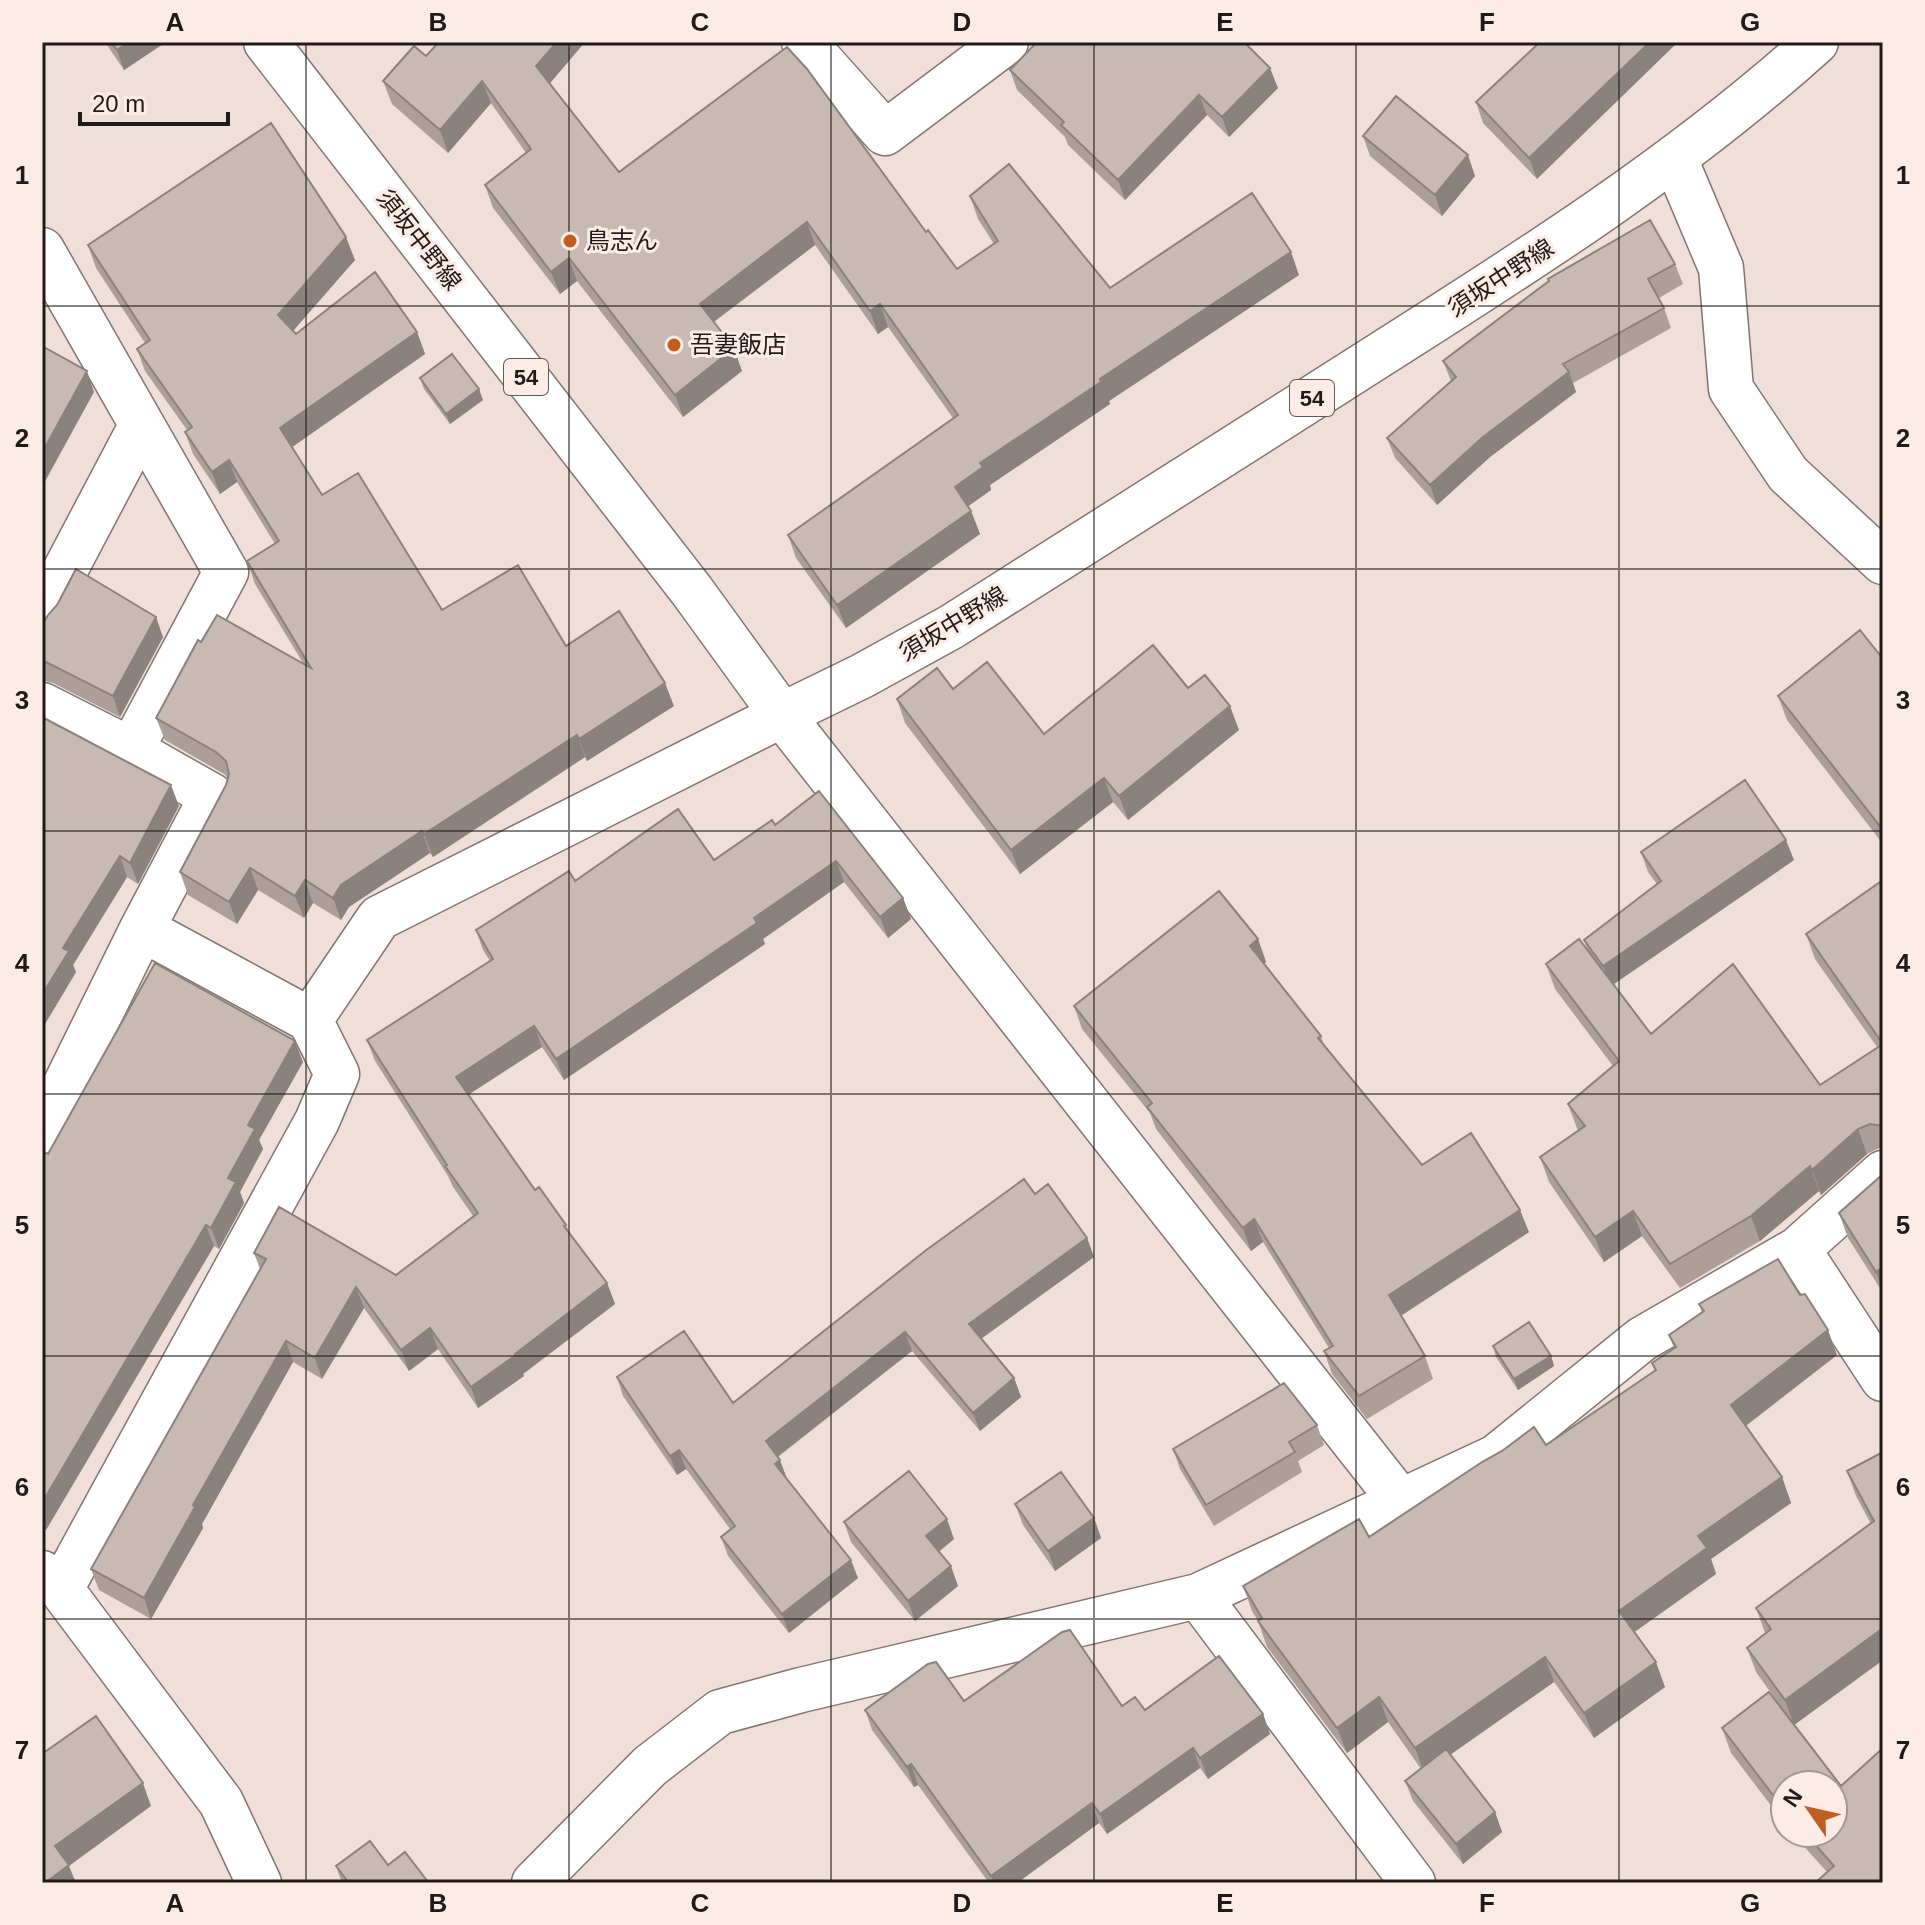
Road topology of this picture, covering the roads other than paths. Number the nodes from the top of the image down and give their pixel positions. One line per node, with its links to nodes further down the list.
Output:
1 (266, 42): 11 (street, 須坂中野線 / 54)
2 (804, 42): 3 (street)
3 (1006, 42)
4 (1816, 42): 5 (street, 須坂中野線 / 54)
5 (1675, 159): 8 (street); 11 (street, 須坂中野線 / 54)
6 (42, 250): 7 (street)
7 (141, 426): 9 (street); 12 (street)
8 (1883, 562)
9 (42, 614)
10 (42, 705): 12 (street)
11 (782, 715): 14 (street); 19 (street)
12 (131, 750): 13 (street)
13 (142, 929): 14 (street); 15 (street)
14 (310, 1020): 20 (street)
15 (42, 1132)
16 (1883, 1173): 17 (street)
17 (1798, 1249): 18 (street); 19 (street)
18 (1883, 1379)
19 (1402, 1503): 21 (street)
20 (51, 1581): 22 (street)
21 (1198, 1596): 23 (street); 24 (street)
22 (259, 1883)
23 (534, 1883)
24 (1413, 1883)

